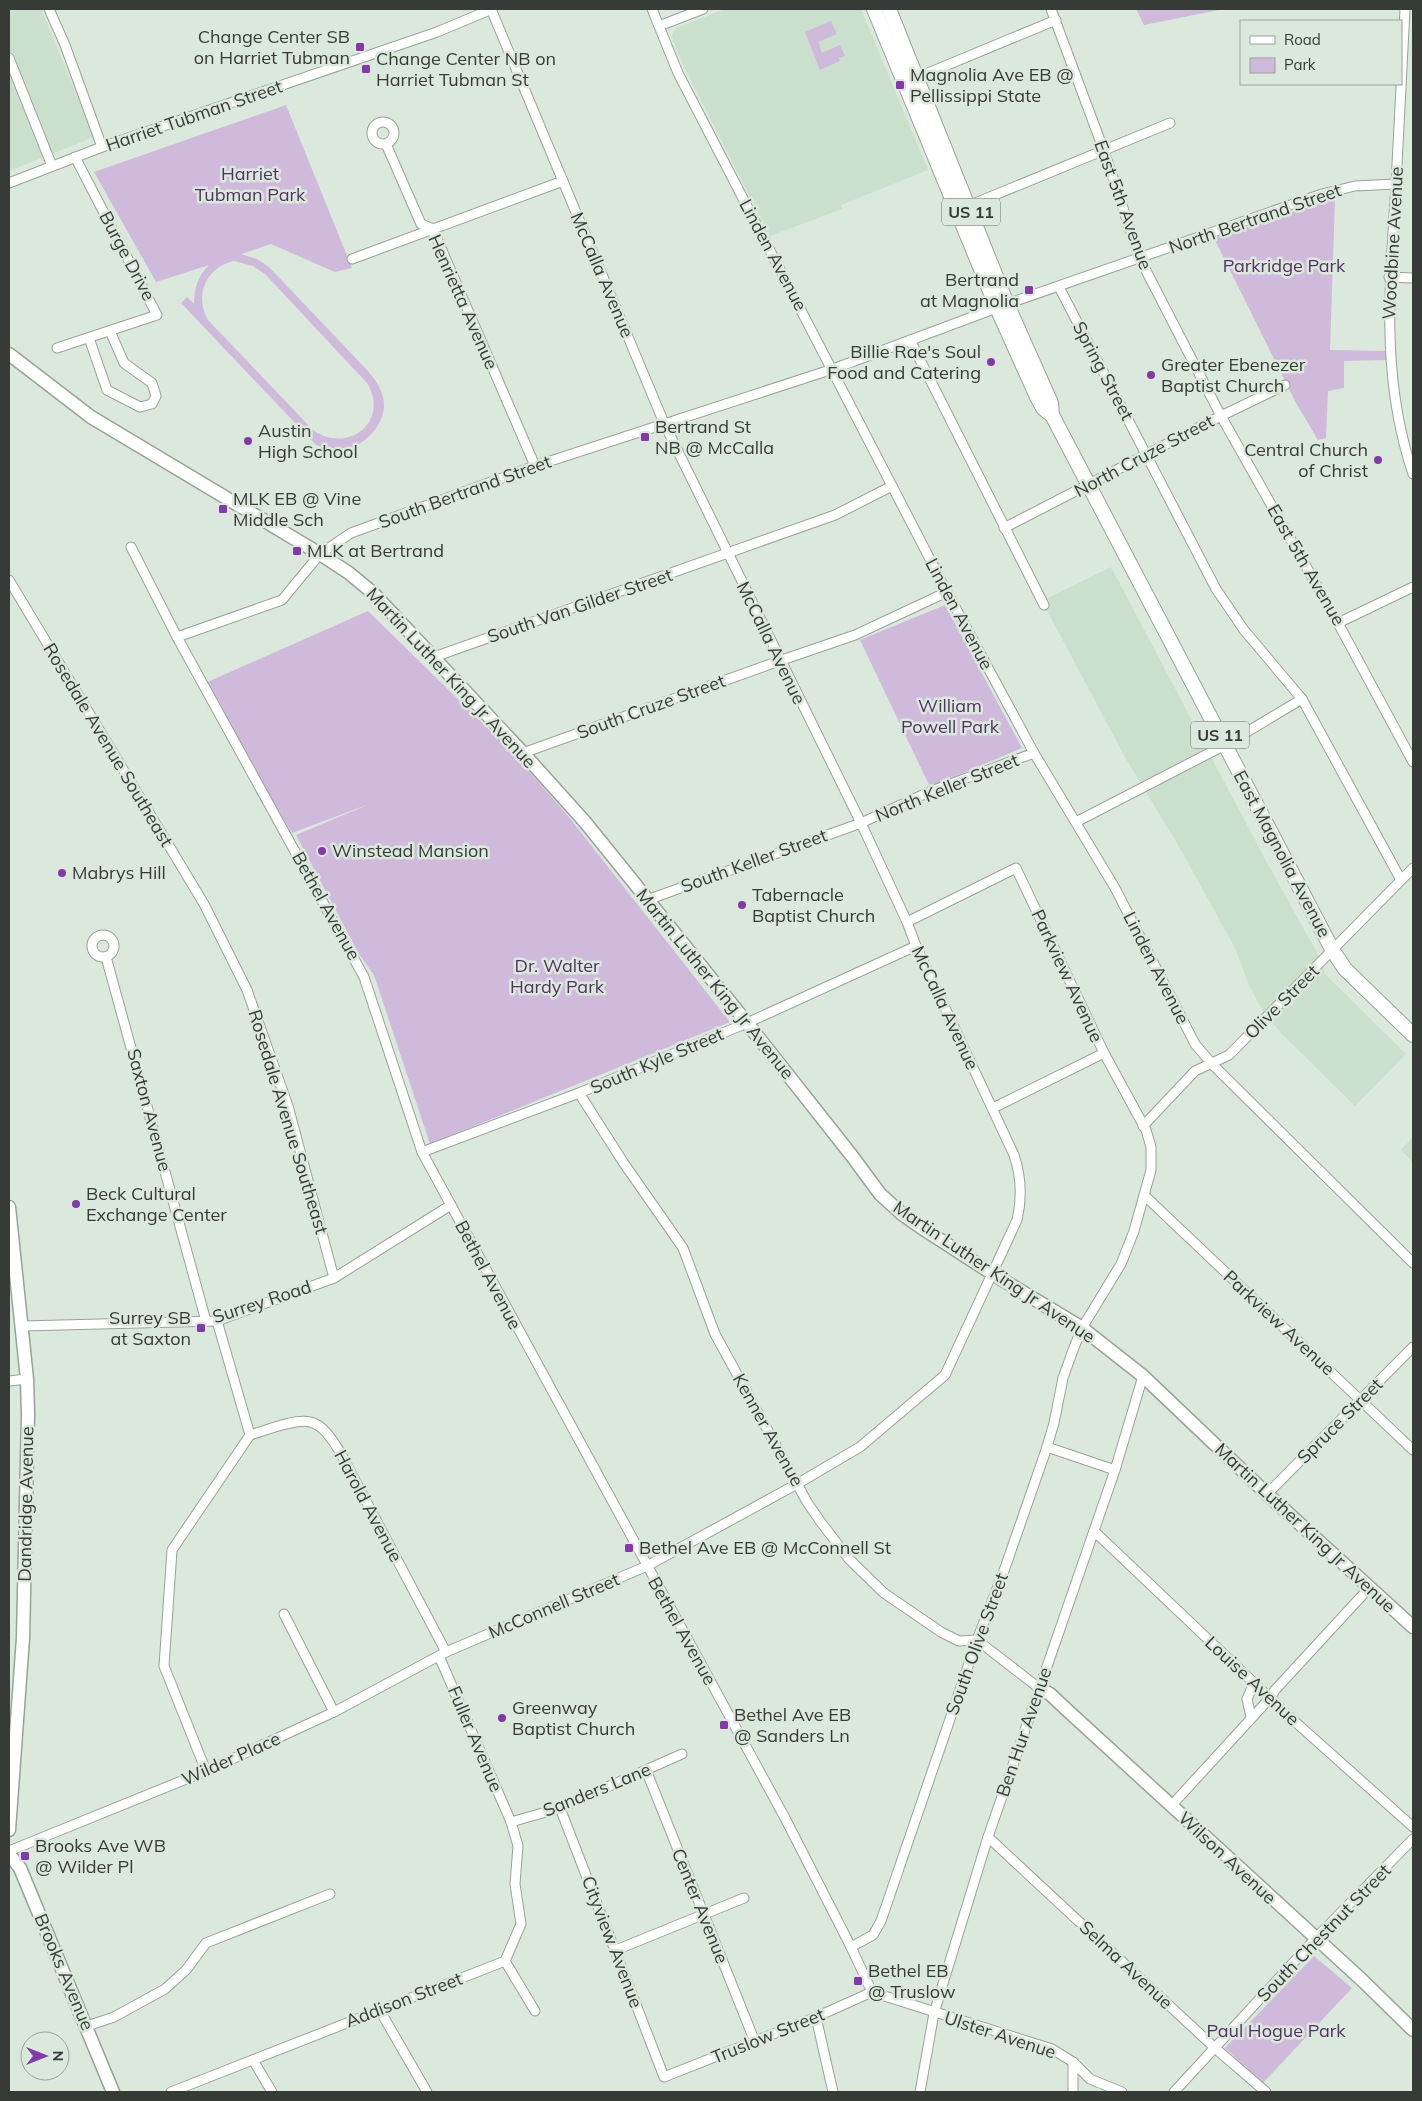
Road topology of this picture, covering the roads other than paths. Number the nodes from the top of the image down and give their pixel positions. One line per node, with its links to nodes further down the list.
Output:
1 (49, 9): 17 (street)
2 (492, 9): 17 (street, Harriet Tubman Street); 21 (street, McCalla Avenue)
3 (652, 9): 10 (street, Linden Avenue)
4 (704, 9): 10 (street)
5 (874, 9): 31 (main road, East Magnolia Avenue)
6 (889, 9): 13 (main road, East Magnolia Avenue / US 11)
7 (1051, 9): 9 (street, East 5th Avenue)
8 (1405, 9): 12 (street, Woodbine Avenue)
9 (1056, 20): 13 (street); 18 (street, East 5th Avenue)
10 (660, 26): 37 (street, Linden Avenue)
11 (9, 58): 20 (street)
12 (1402, 67)
13 (916, 78): 24 (main road, East Magnolia Avenue / US 11)
14 (1401, 85): 23 (street, Woodbine Avenue)
15 (1170, 123): 18 (street)
16 (386, 144): 25 (street, Henrietta Avenue)
17 (102, 147): 19 (street, Harriet Tubman Street)
18 (1104, 151): 24 (street); 27 (street, East 5th Avenue)
19 (75, 157): 20 (street, Harriet Tubman Street); 32 (street, Burge Drive)
20 (52, 166): 22 (street, Harriet Tubman Street)
21 (563, 181): 25 (street); 40 (street, McCalla Avenue)
22 (9, 183)
23 (1396, 184): 27 (street, North Bertrand Street); 28 (street, Woodbine Avenue)
24 (968, 206): 31 (main road, East Magnolia Avenue / US 11)
25 (431, 228): 26 (street); 42 (street, Henrietta Avenue)
26 (352, 258)
27 (1140, 259): 30 (street, North Bertrand Street); 39 (street, East 5th Avenue)
28 (1389, 277): 29 (street); 43 (street, Woodbine Avenue)
29 (1413, 278)
30 (1058, 287): 31 (street, North Bertrand Street); 41 (street, Spring Street)
31 (1002, 306): 34 (street, North Bertrand Street); 44 (main road, East Magnolia Avenue / US 11)
32 (110, 330): 33 (street, Burge Drive); 33 (street)
33 (90, 338): 35 (street, Burge Drive)
34 (910, 340): 37 (street, North Bertrand Street); 46 (street)
35 (57, 348)
36 (9, 354): 48 (main road, Martin Luther King Jr Avenue)
37 (832, 369): 40 (street, North Bertrand Street); 45 (street, Linden Avenue)
38 (1285, 385): 39 (street, North Cruze Street)
39 (1221, 416): 41 (street, North Cruze Street); 54 (street, East 5th Avenue)
40 (664, 423): 42 (street, South Bertrand Street); 49 (street, McCalla Avenue)
41 (1147, 455): 44 (street, North Cruze Street); 58 (street, Spring Street)
42 (535, 466): 48 (street, South Bertrand Street)
43 (1413, 474)
44 (1089, 485): 46 (street, North Cruze Street); 59 (main road, East Magnolia Avenue / US 11)
45 (892, 486): 49 (street, South Van Gilder Street); 52 (street, Linden Avenue)
46 (1004, 528): 53 (street)
47 (131, 547): 55 (street, Bethel Avenue)
48 (320, 554): 55 (street, South Bertrand Street); 56 (main road, Martin Luther King Jr Avenue)
49 (727, 554): 56 (street, South Van Gilder Street); 57 (street, McCalla Avenue)
50 (9, 580): 86 (street, Rosedale Avenue Southeast)
51 (1413, 587): 54 (street)
52 (947, 592): 57 (street); 61 (street, Linden Avenue)
53 (1044, 605)
54 (1338, 622): 62 (street, East 5th Avenue)
55 (177, 637): 79 (street, Bethel Avenue)
56 (434, 657): 60 (main road, Martin Luther King Jr Avenue)
57 (779, 660): 60 (street, South Cruze Street); 64 (street, McCalla Avenue)
58 (1302, 699): 59 (street); 66 (street, Spring Street)
59 (1225, 745): 63 (street); 70 (main road, East Magnolia Avenue / US 11)
60 (523, 753): 67 (main road, Martin Luther King Jr Avenue)
61 (1034, 753): 63 (street, Linden Avenue); 64 (street, North Keller Street)
62 (1413, 762)
63 (1076, 822): 75 (street, Linden Avenue)
64 (861, 823): 67 (street, South Keller Street); 68 (street, McCalla Avenue)
65 (1413, 868): 66 (street, Olive Street)
66 (1401, 880): 70 (street, Olive Street)
67 (647, 900): 72 (main road, Martin Luther King Jr Avenue)
68 (907, 922): 69 (street, McCalla Avenue); 74 (street, Parkview Avenue)
69 (916, 946): 72 (street, South Kyle Street); 77 (street, McCalla Avenue)
70 (1333, 951): 73 (main road, East Magnolia Avenue / US 11); 75 (street, Olive Street)
71 (106, 957): 87 (street, Saxton Avenue)
72 (747, 1023): 76 (street, South Kyle Street); 85 (main road, Martin Luther King Jr Avenue)
73 (1413, 1035)
74 (1104, 1053): 77 (street); 78 (street, Parkview Avenue)
75 (1212, 1064): 78 (street, Olive Street); 84 (street, Linden Avenue)
76 (579, 1093): 79 (street, South Kyle Street); 100 (street, Kenner Avenue)
77 (993, 1108): 85 (street, McCalla Avenue)
78 (1143, 1126): 80 (street, Parkview Avenue)
79 (422, 1152): 81 (street, Bethel Avenue)
80 (1145, 1196): 90 (street, Parkview Avenue); 95 (street, Parkview Avenue)
81 (451, 1205): 86 (street, Surrey Road); 103 (street, Bethel Avenue)
82 (9, 1207): 83 (main road, Dandridge Avenue)
83 (10, 1245): 89 (main road, Dandridge Avenue)
84 (1413, 1263)
85 (993, 1274): 90 (main road, Martin Luther King Jr Avenue); 100 (street, McConnell Street)
86 (334, 1278): 88 (street, Surrey Road)
87 (206, 1321): 88 (street, Surrey Road); 89 (street, Surrey Road)
88 (217, 1321): 96 (street)
89 (22, 1326): 93 (main road, Dandridge Avenue)
90 (1082, 1328): 92 (main road, Martin Luther King Jr Avenue); 97 (street, South Olive Street)
91 (1413, 1347): 95 (street, Spruce Street)
92 (1143, 1376): 99 (street, Ben Hur Avenue); 101 (main road, Martin Luther King Jr Avenue)
93 (27, 1379): 94 (street); 121 (main road, Dandridge Avenue)
94 (9, 1381)
95 (1361, 1400): 98 (street, Parkview Avenue); 101 (street, Spruce Street)
96 (250, 1435): 108 (street, Harold Avenue); 116 (street)
97 (1047, 1447): 99 (street); 107 (street, South Olive Street)
98 (1413, 1450)
99 (1115, 1470): 102 (street, Ben Hur Avenue)
100 (797, 1484): 103 (street, McConnell Street); 107 (street, Kenner Avenue)
101 (1267, 1494): 104 (main road, Martin Luther King Jr Avenue)
102 (1094, 1532): 109 (street, Louise Avenue); 110 (street, Ben Hur Avenue)
103 (647, 1566): 108 (street, McConnell Street); 129 (street, Bethel Avenue)
104 (1370, 1587): 106 (main road, Martin Luther King Jr Avenue); 111 (street)
105 (284, 1614): 112 (street)
106 (1413, 1627)
107 (977, 1640): 110 (street); 129 (street, South Olive Street)
108 (443, 1654): 112 (street, Wilder Place); 119 (street, Fuller Avenue)
109 (1254, 1683): 111 (street, Louise Avenue); 113 (street)
110 (1039, 1688): 117 (main road, Wilson Avenue); 122 (street, Ben Hur Avenue)
111 (1270, 1698): 113 (street); 120 (street, Louise Avenue)
112 (334, 1712): 116 (street, Wilder Place)
113 (1251, 1717): 117 (street)
114 (682, 1754): 115 (street, Sanders Lane)
115 (646, 1770): 118 (street, Sanders Lane); 127 (street, Center Avenue)
116 (206, 1771): 124 (street, Wilder Place)
117 (1171, 1806): 128 (main road, Wilson Avenue)
118 (560, 1808): 119 (street, Sanders Lane); 130 (street, Cityview Avenue)
119 (511, 1822): 131 (street)
120 (1413, 1827)
121 (9, 1830)
122 (988, 1836): 135 (street, Ben Hur Avenue); 140 (street, Selma Avenue)
123 (1413, 1840): 128 (street, South Chestnut Street)
124 (9, 1853): 137 (main road, Brooks Avenue)
125 (330, 1894): 137 (street)
126 (744, 1898): 127 (street)
127 (703, 1914): 130 (street); 139 (street, Center Avenue)
128 (1315, 1939): 138 (main road, Wilson Avenue); 140 (street, South Chestnut Street)
129 (851, 1947): 132 (street, Bethel Avenue)
130 (616, 1950): 143 (street, Cityview Avenue)
131 (504, 1961): 133 (street, Addison Street); 134 (street)
132 (872, 1992): 135 (street, Ulster Avenue); 136 (street, Truslow Street)
133 (379, 2009): 141 (street, Addison Street); 147 (street)
134 (535, 2010)
135 (934, 2013): 142 (street, Ulster Avenue); 149 (street, Ben Hur Avenue)
136 (816, 2017): 139 (street, Truslow Street); 148 (street)
137 (87, 2026): 144 (main road, Brooks Avenue)
138 (1413, 2030)
139 (755, 2042): 143 (street, Truslow Street)
140 (1215, 2048): 152 (street, South Chestnut Street); 153 (street, Selma Avenue)
141 (254, 2060): 145 (street, Addison Street); 146 (street)
142 (1073, 2062): 150 (street); 151 (street, Ulster Avenue)
143 (664, 2076)
144 (113, 2092)
145 (171, 2092)
146 (272, 2092)
147 (427, 2092)
148 (833, 2092)
149 (920, 2092)
150 (1073, 2092)
151 (1122, 2092)
152 (1174, 2092)
153 (1266, 2092)

